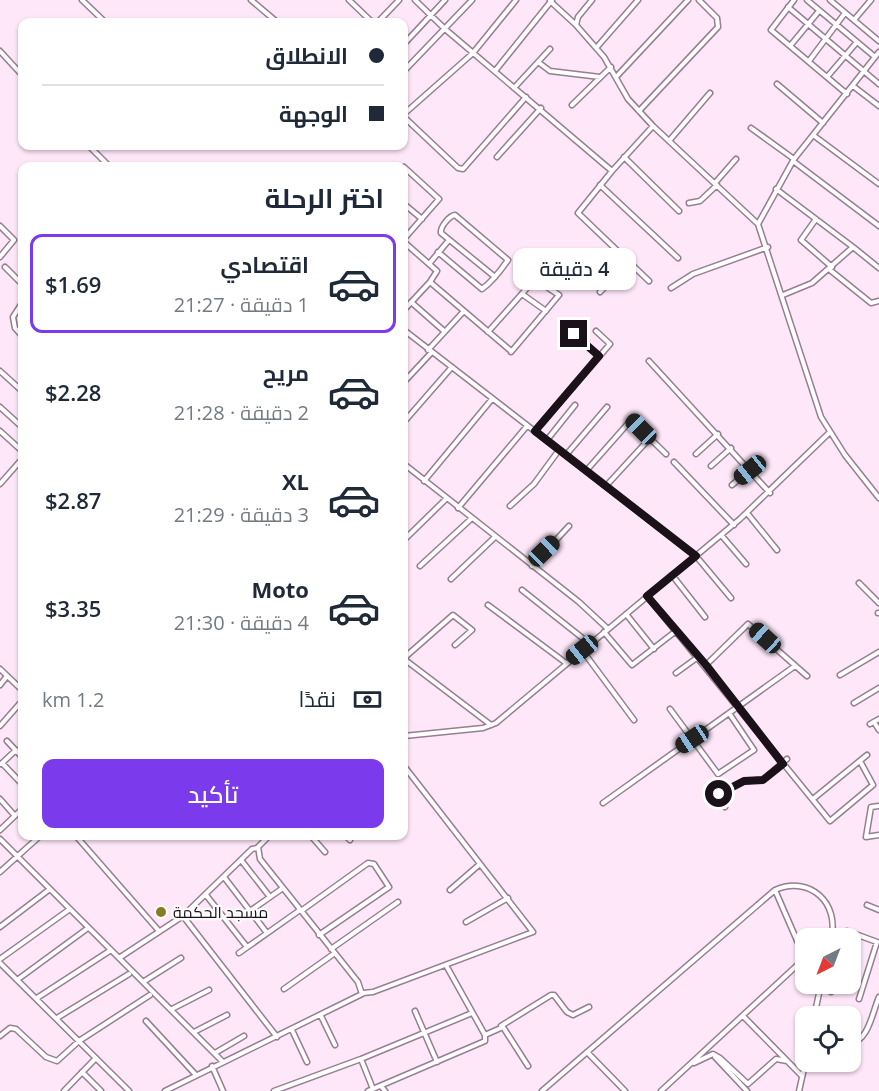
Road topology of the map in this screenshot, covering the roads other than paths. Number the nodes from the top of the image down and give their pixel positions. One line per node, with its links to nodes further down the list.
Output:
1 (82, 0): 22 (street)
2 (251, 0): 23 (street)
3 (349, 0): 24 (street)
4 (399, 0): 25 (street)
5 (415, 0): 21 (street)
6 (445, 0): 21 (street)
7 (472, 0): 30 (street)
8 (516, 0): 40 (street)
9 (550, 0): 28 (street); 48 (street)
10 (592, 0): 28 (street)
11 (638, 0): 36 (street)
12 (688, 0): 50 (street)
13 (699, 0): 63 (street)
14 (794, 0): 18 (street)
15 (807, 0): 19 (street)
16 (871, 0): 26 (street)
17 (832, 1): 20 (street)
18 (788, 7): 27 (street); 35 (street)
19 (819, 11): 27 (street); 29 (street)
20 (845, 13): 26 (street); 29 (street)
21 (431, 16): 30 (street); 31 (street)
22 (101, 18)
23 (272, 18)
24 (368, 18)
25 (382, 18)
26 (854, 20): 33 (street)
27 (807, 24): 32 (street); 35 (street)
28 (576, 25): 36 (street)
29 (836, 25): 32 (street); 34 (street)
30 (445, 29): 40 (street); 45 (street)
31 (408, 40)
32 (826, 40): 41 (street); 43 (street)
33 (879, 41)
34 (857, 42): 41 (street); 42 (street)
35 (790, 46): 43 (street)
36 (597, 47): 46 (street)
37 (550, 49): 44 (street)
38 (0, 51): 47 (street)
39 (879, 51): 42 (street)
40 (473, 53): 48 (street); 64 (street)
41 (845, 56): 49 (street); 52 (street)
42 (875, 57): 49 (street)
43 (809, 61): 52 (street)
44 (538, 62): 51 (street); 56 (street)
45 (408, 67)
46 (611, 67): 50 (street); 51 (street)
47 (18, 71)
48 (495, 71): 56 (street)
49 (864, 72): 54 (street); 55 (street)
50 (617, 76): 63 (street)
51 (600, 77): 60 (street)
52 (827, 77): 58 (street)
53 (777, 84): 66 (street)
54 (879, 84)
55 (853, 86): 58 (street); 61 (street)
56 (514, 88): 59 (street)
57 (710, 93): 70 (street)
58 (847, 94): 66 (street)
59 (526, 97): 62 (street); 65 (street)
60 (572, 105)
61 (879, 106)
62 (541, 108): 72 (street); 78 (street)
63 (639, 111): 67 (street)
64 (408, 112)
65 (408, 120)
66 (823, 123): 69 (street)
67 (653, 126): 70 (street); 73 (street)
68 (751, 128): 75 (street)
69 (813, 135): 75 (street); 80 (street)
70 (669, 141): 79 (street)
71 (93, 150): 76 (street)
72 (497, 157)
73 (624, 157): 78 (street); 85 (street)
74 (736, 159): 79 (street)
75 (793, 160): 82 (street); 90 (street)
76 (105, 162)
77 (408, 171): 86 (street)
78 (612, 171): 81 (street)
79 (716, 184): 83 (street); 88 (street)
80 (879, 184)
81 (600, 185): 98 (street); 99 (street)
82 (776, 189): 87 (street); 88 (street)
83 (689, 203)
84 (408, 207): 86 (street)
85 (679, 211)
86 (422, 219): 91 (street)
87 (816, 219): 95 (street); 102 (street)
88 (758, 224): 94 (street)
89 (0, 226): 97 (street)
90 (879, 226)
91 (408, 236)
92 (449, 240): 96 (street); 104 (street); 104 (street)
93 (408, 245): 100 (street)
94 (768, 247): 108 (street); 111 (street)
95 (853, 247): 102 (street); 103 (street)
96 (438, 252): 100 (street); 104 (street)
97 (0, 257)
98 (678, 258)
99 (629, 262): 106 (street); 109 (street)
100 (429, 264): 107 (street)
101 (5, 267): 105 (street)
102 (831, 268): 111 (street); 112 (street)
103 (879, 268)
104 (495, 277)
105 (18, 280)
106 (649, 281)
107 (430, 282): 113 (street); 116 (street)
108 (671, 288)
109 (600, 292)
110 (522, 294): 117 (street); 117 (street); 122 (street)
111 (783, 295): 140 (street)
112 (879, 301)
113 (411, 302): 114 (street); 120 (street)
114 (408, 305)
115 (18, 309): 119 (street)
116 (464, 311): 120 (street); 122 (street)
117 (546, 311): 122 (street)
118 (561, 323): 125 (street)
119 (18, 331)
120 (444, 331): 124 (street)
121 (596, 331): 125 (street)
122 (488, 332)
123 (408, 333): 124 (street)
124 (430, 351): 127 (street); 129 (street)
125 (599, 356): 139 (street)
126 (649, 361): 141 (street)
127 (451, 368): 131 (street); 135 (street)
128 (0, 371): 130 (street)
129 (408, 377)
130 (18, 387)
131 (492, 399): 137 (street); 156 (street)
132 (575, 405): 143 (street)
133 (0, 407): 136 (street)
134 (607, 407): 149 (street)
135 (408, 417)
136 (18, 423)
137 (527, 426): 139 (street); 164 (street)
138 (0, 431): 144 (street)
139 (535, 431): 143 (street)
140 (829, 433): 160 (street); 162 (street)
141 (718, 434): 145 (street); 148 (street)
142 (650, 438): 147 (street); 155 (street); 159 (street)
143 (547, 440): 146 (street)
144 (18, 447)
145 (731, 448): 152 (street); 154 (street)
146 (559, 450): 149 (street); 163 (street)
147 (666, 454)
148 (696, 454)
149 (566, 455): 155 (street)
150 (674, 462): 167 (street)
151 (18, 464): 157 (street)
152 (711, 466)
153 (408, 467): 156 (street)
154 (750, 470): 158 (street); 160 (street)
155 (586, 471): 159 (street)
156 (424, 481): 161 (street)
157 (0, 484)
158 (732, 485)
159 (606, 486): 173 (street)
160 (770, 493): 165 (street)
161 (447, 498): 164 (street); 169 (street)
162 (879, 498)
163 (510, 506)
164 (458, 508): 166 (street)
165 (747, 513): 167 (street); 172 (street)
166 (472, 518): 171 (street); 176 (street)
167 (734, 525): 170 (street)
168 (569, 526): 175 (street)
169 (408, 536)
170 (722, 536): 173 (street); 174 (street)
171 (495, 537): 175 (street); 178 (street)
172 (777, 550)
173 (696, 556): 177 (street); 182 (street)
174 (746, 564)
175 (532, 566): 187 (street)
176 (420, 567)
177 (672, 575): 181 (street); 186 (street)
178 (451, 579)
179 (859, 584): 183 (street)
180 (522, 590): 190 (street)
181 (647, 596): 185 (street); 188 (street)
182 (731, 598)
183 (879, 603)
184 (488, 605): 198 (street)
185 (626, 614): 187 (street); 192 (street)
186 (705, 617)
187 (608, 628): 189 (street)
188 (676, 630): 192 (street); 196 (street)
189 (604, 632): 190 (street); 192 (street)
190 (590, 644): 193 (street)
191 (455, 645): 195 (street)
192 (654, 649)
193 (582, 650): 198 (street); 214 (street)
194 (879, 652): 203 (street)
195 (408, 654)
196 (698, 657): 199 (street); 202 (street)
197 (408, 661): 216 (street)
198 (566, 663): 216 (street)
199 (706, 665): 200 (street); 211 (street)
200 (795, 666): 205 (street); 211 (street)
201 (0, 669): 204 (street)
202 (676, 673)
203 (840, 675)
204 (8, 676): 206 (street); 207 (street)
205 (807, 676)
206 (0, 685)
207 (18, 686)
208 (879, 688): 209 (street)
209 (854, 703)
210 (18, 706): 217 (street)
211 (737, 706): 213 (street); 228 (street)
212 (670, 708): 220 (street)
213 (729, 713): 220 (street); 220 (street)
214 (634, 720)
215 (874, 722): 218 (street)
216 (492, 725): 219 (street)
217 (0, 726)
218 (879, 730)
219 (408, 736)
220 (692, 739): 233 (street)
221 (7, 741): 222 (street)
222 (16, 750): 223 (street); 227 (street)
223 (18, 752)
224 (867, 755): 226 (street)
225 (787, 759): 228 (street)
226 (860, 761): 232 (street); 232 (street)
227 (1, 764): 230 (street)
228 (783, 764): 232 (street); 235 (street)
229 (408, 771): 249 (street)
230 (18, 780)
231 (0, 799): 237 (street)
232 (813, 799)
233 (603, 803)
234 (879, 806): 239 (street)
235 (724, 807)
236 (18, 813): 237 (street)
237 (15, 816): 238 (street)
238 (0, 830)
239 (879, 835)
240 (0, 839): 247 (street)
241 (35, 840): 247 (street)
242 (79, 840): 270 (street)
243 (265, 840): 245 (street)
244 (314, 840): 246 (street)
245 (257, 849): 248 (street); 252 (street)
246 (325, 852)
247 (17, 856): 250 (street); 253 (street)
248 (241, 860): 251 (street); 257 (street)
249 (480, 864): 254 (street); 258 (street)
250 (0, 872)
251 (224, 877): 256 (street); 264 (street)
252 (283, 888): 257 (street); 262 (street)
253 (50, 889): 261 (street); 267 (street)
254 (450, 890)
255 (776, 890): 269 (street); 273 (street); 315 (street)
256 (206, 895): 265 (street); 276 (street)
257 (270, 897): 264 (street)
258 (508, 898): 266 (street); 283 (street)
259 (398, 902): 278 (street)
260 (867, 905): 263 (street)
261 (70, 909): 268 (street); 282 (street)
262 (300, 910): 271 (street); 272 (street); 272 (street)
263 (879, 910)
264 (250, 911): 271 (street)
265 (183, 916): 270 (street); 311 (street)
266 (466, 922)
267 (0, 927)
268 (88, 928): 277 (street); 286 (street)
269 (832, 928)
270 (159, 931): 280 (street)
271 (267, 933): 276 (street)
272 (320, 935): 278 (street)
273 (795, 935)
274 (861, 936): 275 (street)
275 (878, 943): 294 (street)
276 (247, 947): 279 (street)
277 (111, 950): 280 (street); 293 (street)
278 (333, 951): 288 (street); 290 (street)
279 (239, 953)
280 (119, 958): 287 (street)
281 (181, 958): 287 (street)
282 (0, 961): 286 (street)
283 (447, 967): 290 (street); 298 (street)
284 (795, 967): 301 (street)
285 (129, 974): 302 (street)
286 (17, 980): 293 (street)
287 (143, 982): 296 (street)
288 (284, 989)
289 (209, 990): 296 (street)
290 (363, 993): 300 (street)
291 (150, 995): 313 (street)
292 (879, 997): 312 (street)
293 (37, 998): 302 (street)
294 (859, 999)
295 (589, 1007): 304 (street)
296 (172, 1009): 306 (street)
297 (415, 1011): 307 (street)
298 (472, 1013): 307 (street); 308 (street)
299 (227, 1015): 306 (street)
300 (321, 1016): 305 (street); 314 (street)
301 (743, 1016): 321 (street); 324 (street)
302 (57, 1018): 313 (street)
303 (146, 1021): 329 (street)
304 (501, 1026): 308 (street); 326 (street)
305 (292, 1030): 311 (street); 322 (street)
306 (194, 1032): 316 (street)
307 (425, 1032): 319 (street); 323 (street)
308 (485, 1035): 323 (street)
309 (0, 1036): 313 (street)
310 (244, 1036): 316 (street)
311 (278, 1037): 320 (street)
312 (861, 1039)
313 (79, 1041): 318 (street)
314 (335, 1045)
315 (587, 1052): 341 (street); 342 (street)
316 (215, 1053): 320 (street)
317 (712, 1054): 321 (street); 324 (street); 344 (street)
318 (96, 1058): 327 (street); 335 (street)
319 (361, 1059): 332 (street); 338 (street)
320 (222, 1061): 325 (street)
321 (787, 1061): 330 (street)
322 (307, 1062)
323 (437, 1062): 331 (street)
324 (688, 1065): 343 (street)
325 (212, 1066): 329 (street); 337 (street)
326 (528, 1066)
327 (82, 1072): 333 (street); 334 (street)
328 (803, 1072): 330 (street)
329 (195, 1074): 336 (street)
330 (802, 1076): 345 (street)
331 (381, 1086): 332 (street); 340 (street)
332 (373, 1089): 339 (street)
333 (64, 1091)
334 (101, 1091)
335 (129, 1091)
336 (165, 1091)
337 (223, 1091)
338 (274, 1091)
339 (368, 1091)
340 (385, 1091)
341 (542, 1091)
342 (625, 1091)
343 (661, 1091)
344 (747, 1091)
345 (799, 1091)

